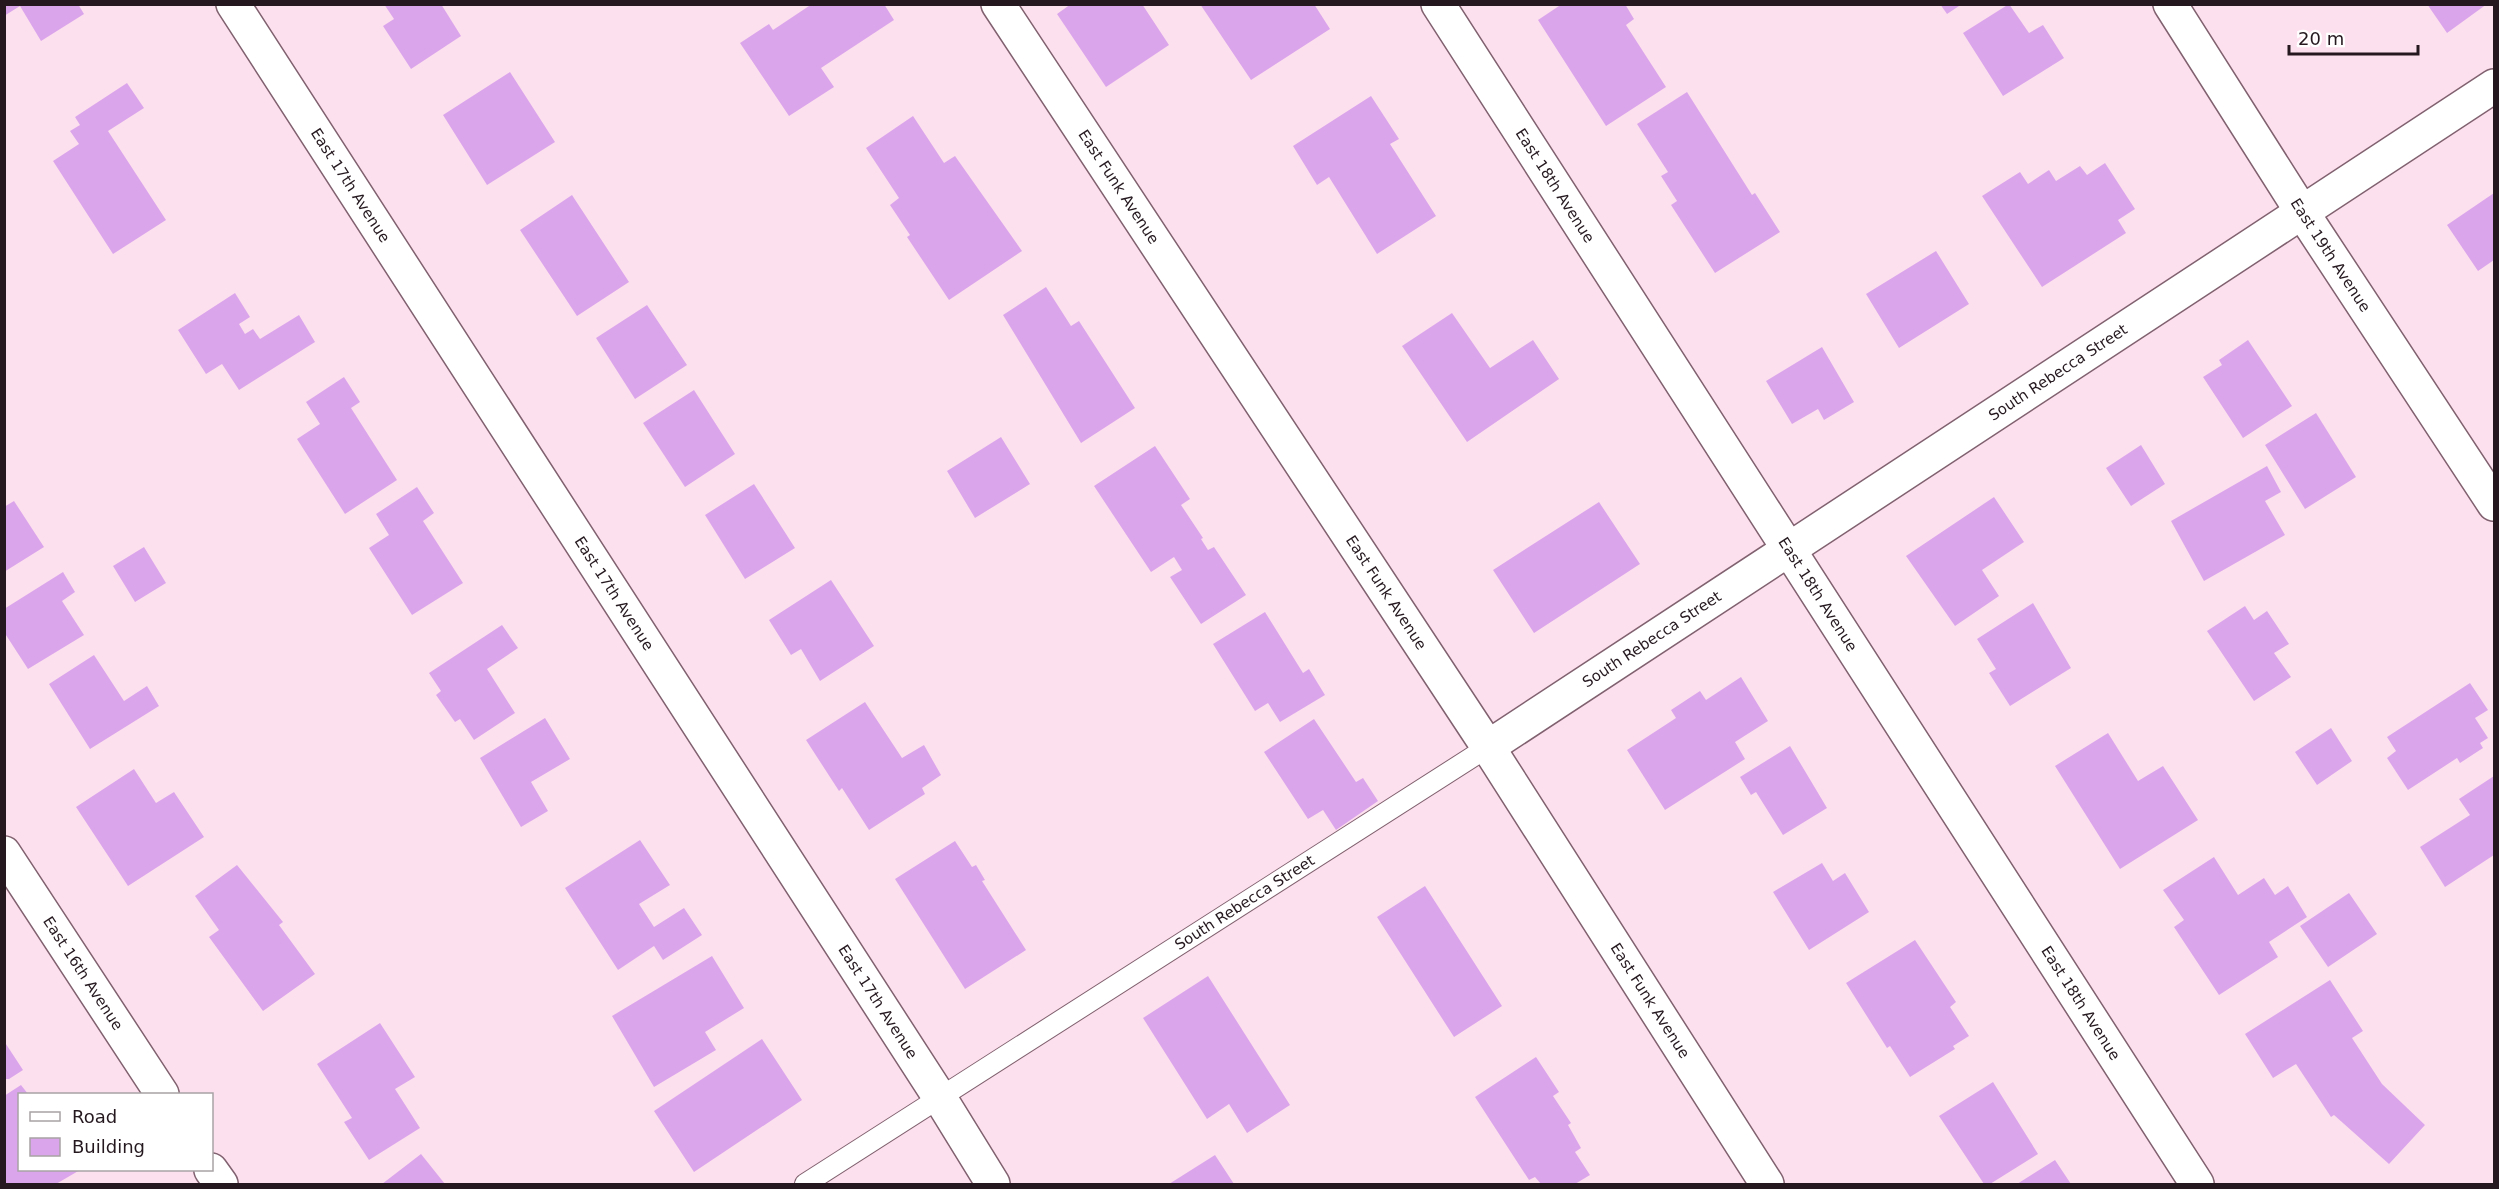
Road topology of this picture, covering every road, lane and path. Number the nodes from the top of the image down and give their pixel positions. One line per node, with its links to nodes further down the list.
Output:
1 (233, 4): 12 (street, East 17th Avenue)
2 (998, 4): 9 (street, East Funk Avenue)
3 (1438, 4): 8 (street, East 18th Avenue)
4 (2170, 4): 6 (street, East 19th Avenue)
5 (2494, 86): 6 (street, South Rebecca Street)
6 (2302, 212): 7 (street, East 19th Avenue); 8 (street, South Rebecca Street)
7 (2494, 504)
8 (1788, 549): 9 (street, South Rebecca Street); 18 (street, East 18th Avenue)
9 (1488, 747): 12 (lane, South Rebecca Street); 17 (street, East Funk Avenue)
10 (4, 853): 11 (street, East 16th Avenue)
11 (161, 1093)
12 (940, 1098): 15 (lane, South Rebecca Street); 16 (street, East 17th Avenue)
13 (212, 1171): 14 (street)
14 (221, 1185)
15 (805, 1185)
16 (993, 1185)
17 (1767, 1185)
18 (2197, 1185)

